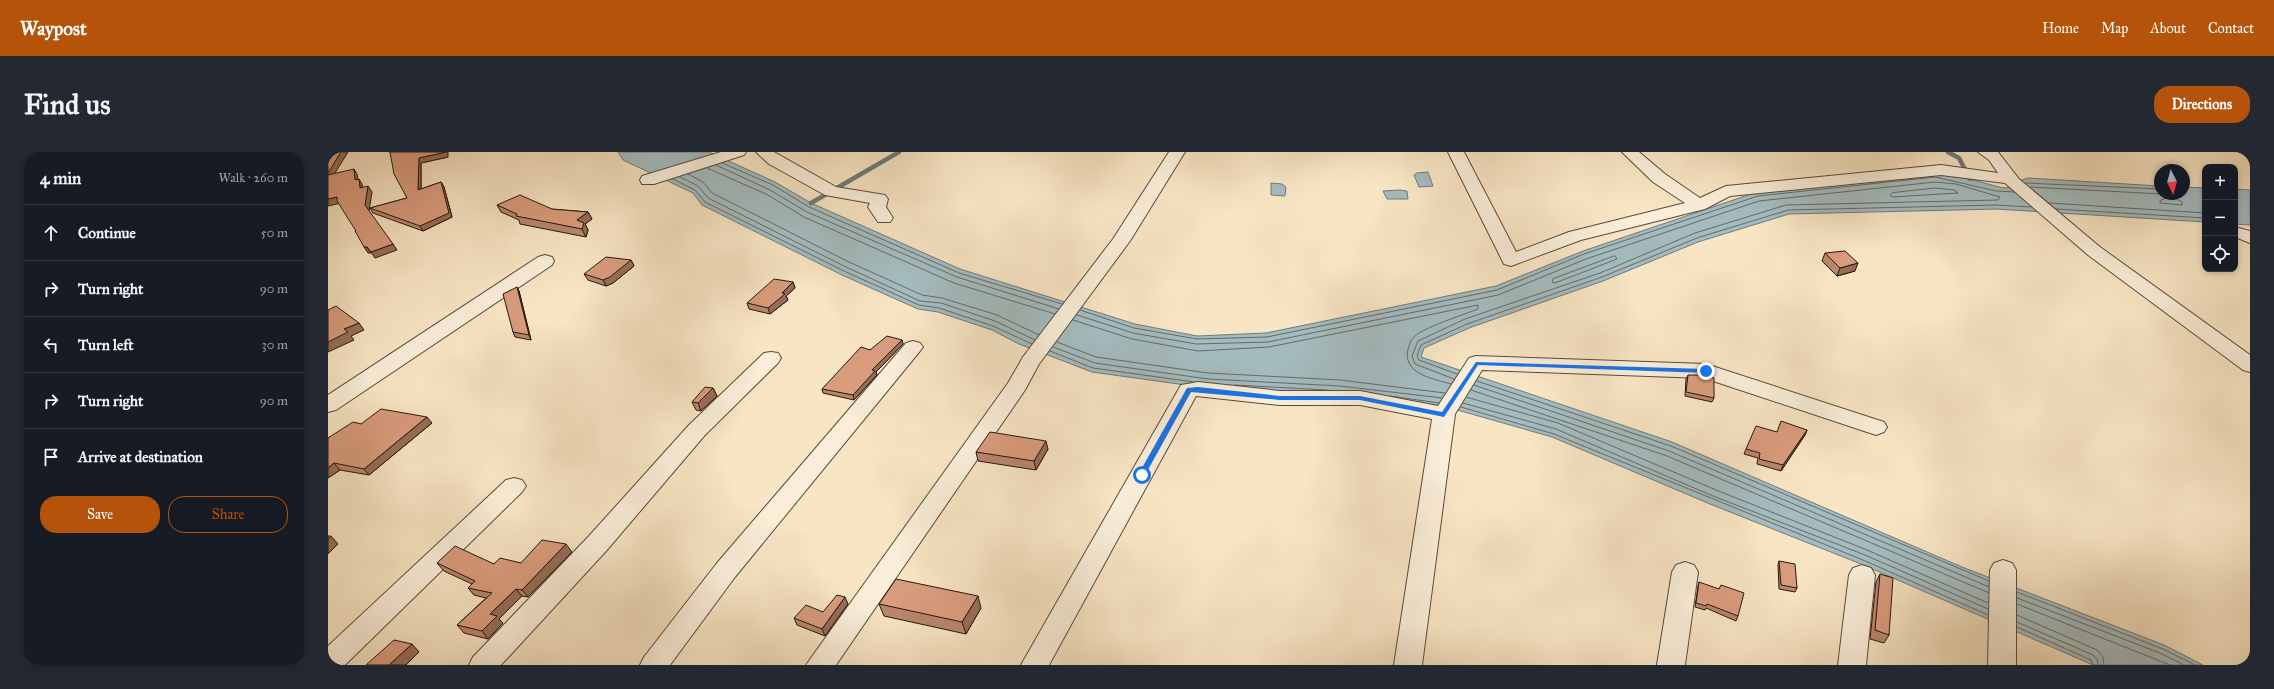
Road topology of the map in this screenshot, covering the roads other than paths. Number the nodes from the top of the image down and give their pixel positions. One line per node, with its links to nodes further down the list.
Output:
1 (764, 152): 10 (street)
2 (1177, 152): 25 (street)
3 (1456, 152): 9 (street)
4 (1630, 152): 9 (street)
5 (1986, 152): 8 (street)
6 (733, 154): 7 (street)
7 (652, 180)
8 (2006, 180): 9 (street); 14 (street)
9 (1699, 205)
10 (884, 218)
11 (545, 261): 15 (street)
12 (913, 348): 24 (street)
13 (771, 358): 23 (street)
14 (2250, 365)
15 (328, 405)
16 (1445, 413): 17 (street); 26 (street); 27 (street)
17 (1876, 427)
18 (514, 486): 22 (street)
19 (1685, 572): 28 (street)
20 (1862, 575): 29 (street)
21 (2003, 575): 30 (street)
22 (328, 664)
23 (482, 665)
24 (654, 665)
25 (820, 665)
26 (1035, 665)
27 (1408, 665)
28 (1671, 665)
29 (1852, 665)
30 (2002, 665)

